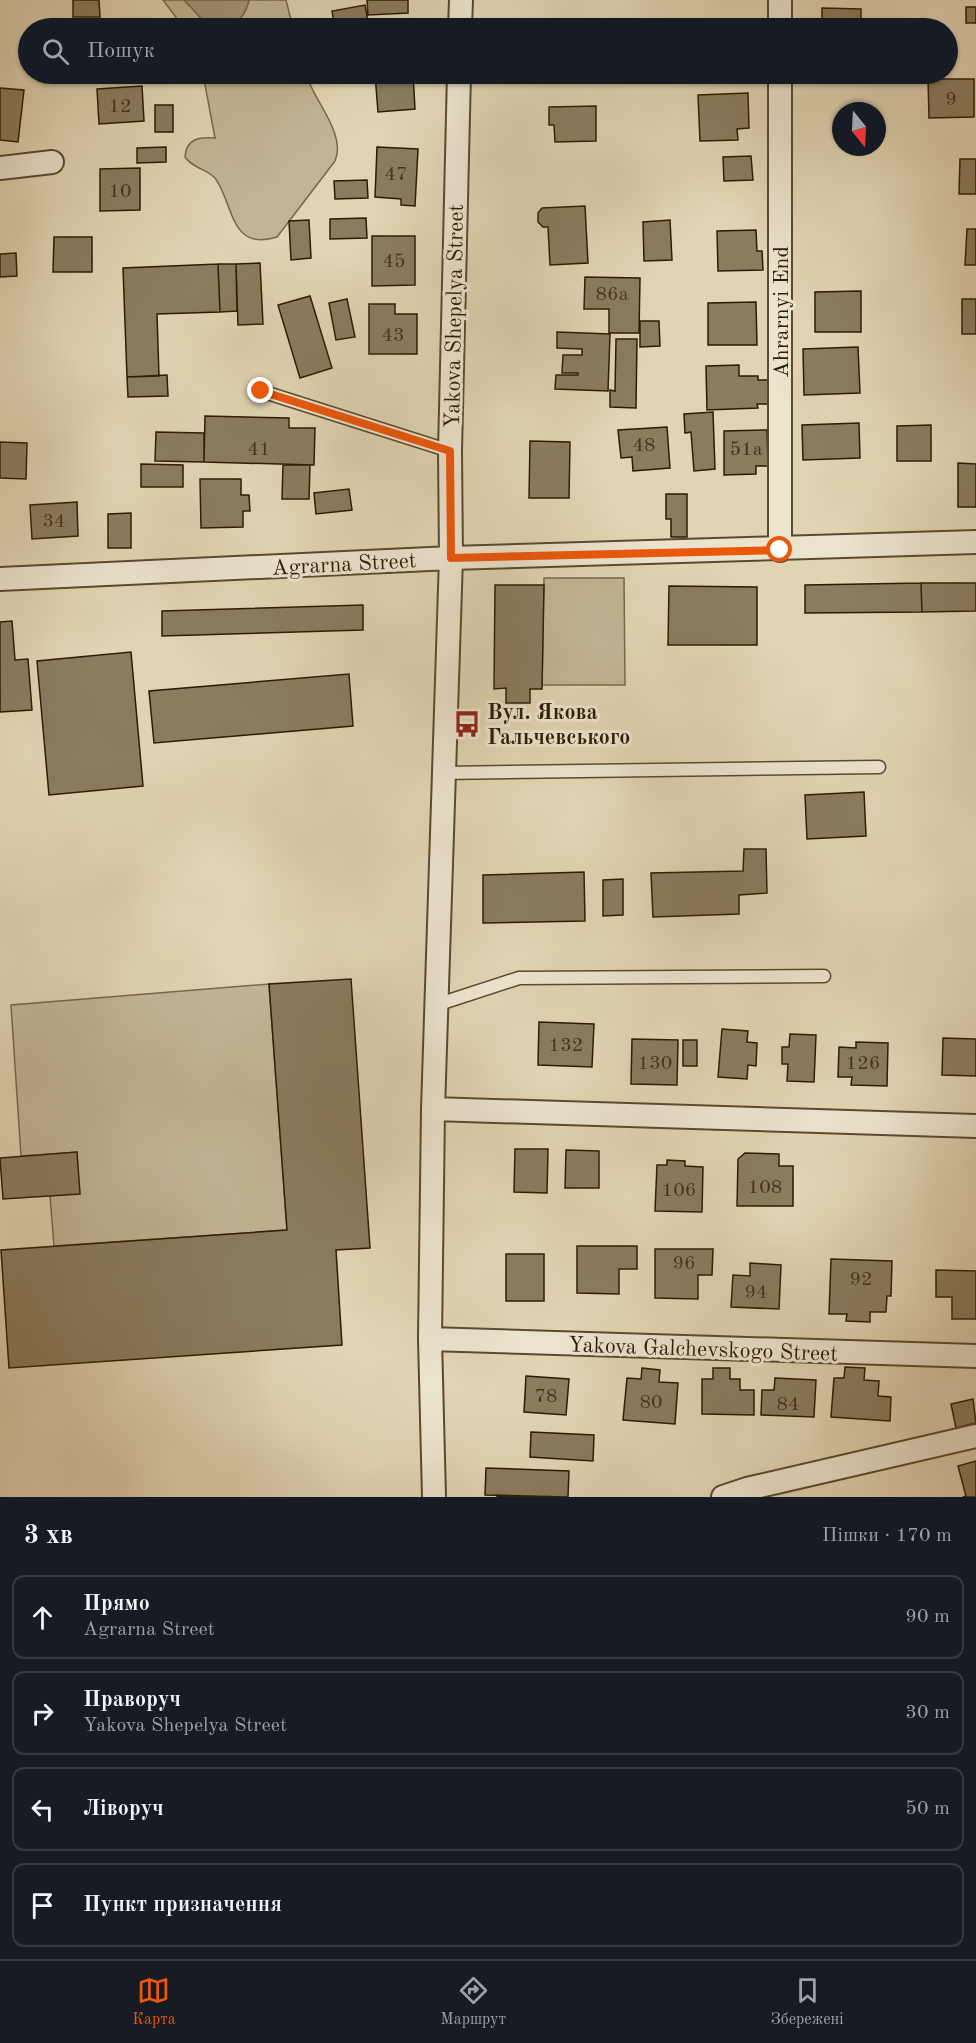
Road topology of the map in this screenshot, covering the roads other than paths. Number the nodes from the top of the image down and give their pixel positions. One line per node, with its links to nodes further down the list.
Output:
1 (461, 0): 3 (street)
2 (780, 0): 4 (street)
3 (460, 18)
4 (780, 18)
5 (459, 84): 10 (street, Yakova Shepelya Street)
6 (780, 84): 12 (street, Ahrarnyi End)
7 (52, 162): 8 (street)
8 (0, 168)
9 (261, 391): 10 (lane)
10 (450, 451): 13 (street, Yakova Shepelya Street)
11 (976, 543): 12 (street, Agrarna Street)
12 (780, 550): 13 (street, Agrarna Street)
13 (451, 558): 14 (street, Agrarna Street); 16 (street, Yakova Shepelya Street)
14 (0, 579)
15 (879, 767): 16 (lane)
16 (443, 773): 18 (street, Yakova Shepelya Street)
17 (824, 976): 18 (lane)
18 (436, 1005): 19 (street, Yakova Shepelya Street)
19 (433, 1109): 20 (street); 21 (street, Yakova Shepelya Street)
20 (976, 1126)
21 (430, 1339): 22 (street, Yakova Galchevskogo Street); 24 (street, Yakova Shepelya Street)
22 (976, 1356)
23 (976, 1436): 25 (street)
24 (434, 1497)
25 (723, 1497)

